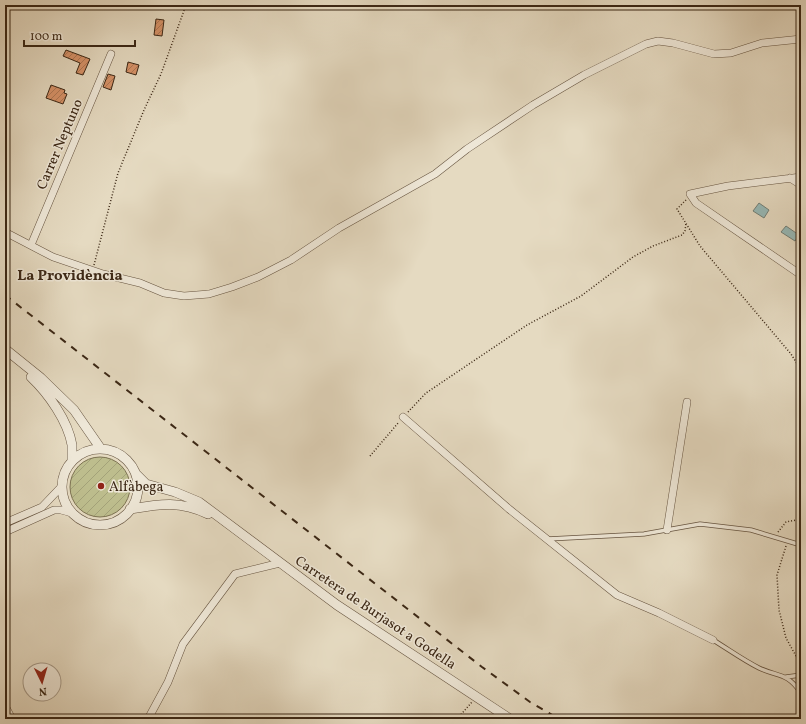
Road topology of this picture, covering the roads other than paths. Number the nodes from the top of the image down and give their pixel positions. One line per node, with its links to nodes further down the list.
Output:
1 (801, 39): 7 (street)
2 (111, 54): 7 (street, Carrer Neptuno)
3 (801, 177): 4 (street)
4 (790, 178): 5 (street); 8 (street)
5 (801, 185)
6 (5, 232): 7 (street)
7 (31, 245)
8 (801, 275)
9 (5, 349): 13 (street)
10 (5, 355): 14 (street)
11 (687, 402): 21 (street)
12 (404, 417): 23 (street)
13 (101, 449): 14 (street); 15 (street)
14 (72, 461): 16 (street)
15 (136, 474): 17 (street); 20 (street)
16 (62, 486): 18 (street); 19 (street)
17 (130, 509): 18 (street); 20 (street)
18 (72, 513): 22 (street)
19 (5, 523)
20 (229, 524): 25 (street, Carretera de Burjasot a Godella)
21 (667, 530): 23 (lane); 24 (lane)
22 (5, 532)
23 (548, 540): 26 (street)
24 (801, 545)
25 (280, 563): 32 (street); 33 (street, Carretera de Burjasot a Godella)
26 (713, 640): 28 (lane)
27 (801, 674): 28 (lane)
28 (786, 677): 29 (lane)
29 (801, 693)
30 (5, 706): 31 (street)
31 (12, 719)
32 (148, 719)
33 (510, 719)

